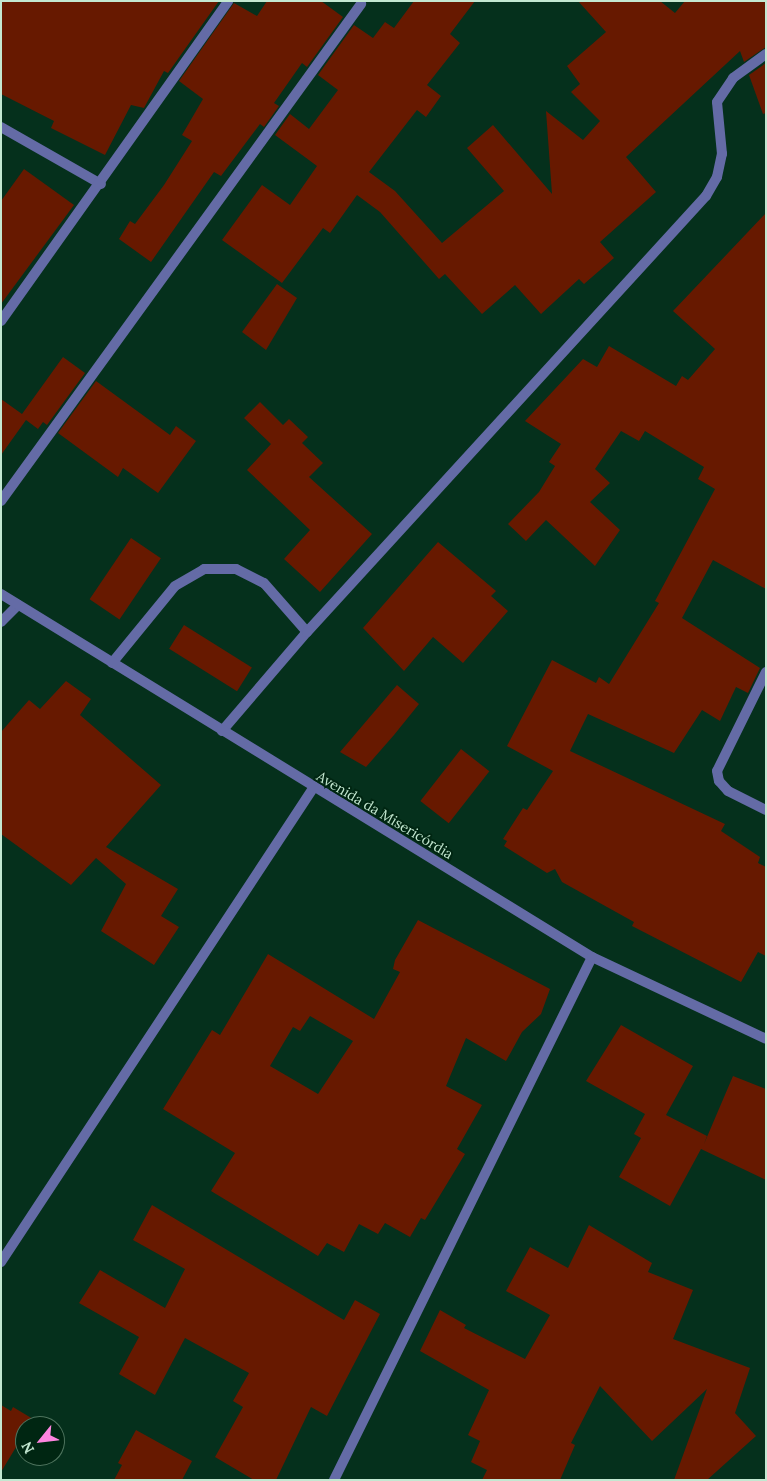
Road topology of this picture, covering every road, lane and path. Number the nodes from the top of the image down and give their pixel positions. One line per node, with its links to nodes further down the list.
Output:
1 (228, 1): 5 (street)
2 (361, 4): 7 (street)
3 (766, 54): 11 (street)
4 (1, 127): 5 (street)
5 (101, 184): 6 (street)
6 (1, 321)
7 (1, 501)
8 (1, 594): 9 (street, Avenida da Misericórdia)
9 (18, 605): 10 (street); 12 (street, Avenida da Misericórdia)
10 (1, 622)
11 (307, 632): 12 (street); 14 (street)
12 (112, 663): 14 (street, Avenida da Misericórdia)
13 (766, 672): 16 (street)
14 (222, 731): 15 (street, Avenida da Misericórdia)
15 (314, 787): 17 (street, Avenida da Misericórdia); 19 (street)
16 (766, 810)
17 (592, 957): 18 (street, Avenida da Misericórdia); 20 (street)
18 (766, 1039)
19 (1, 1262)
20 (334, 1480)

